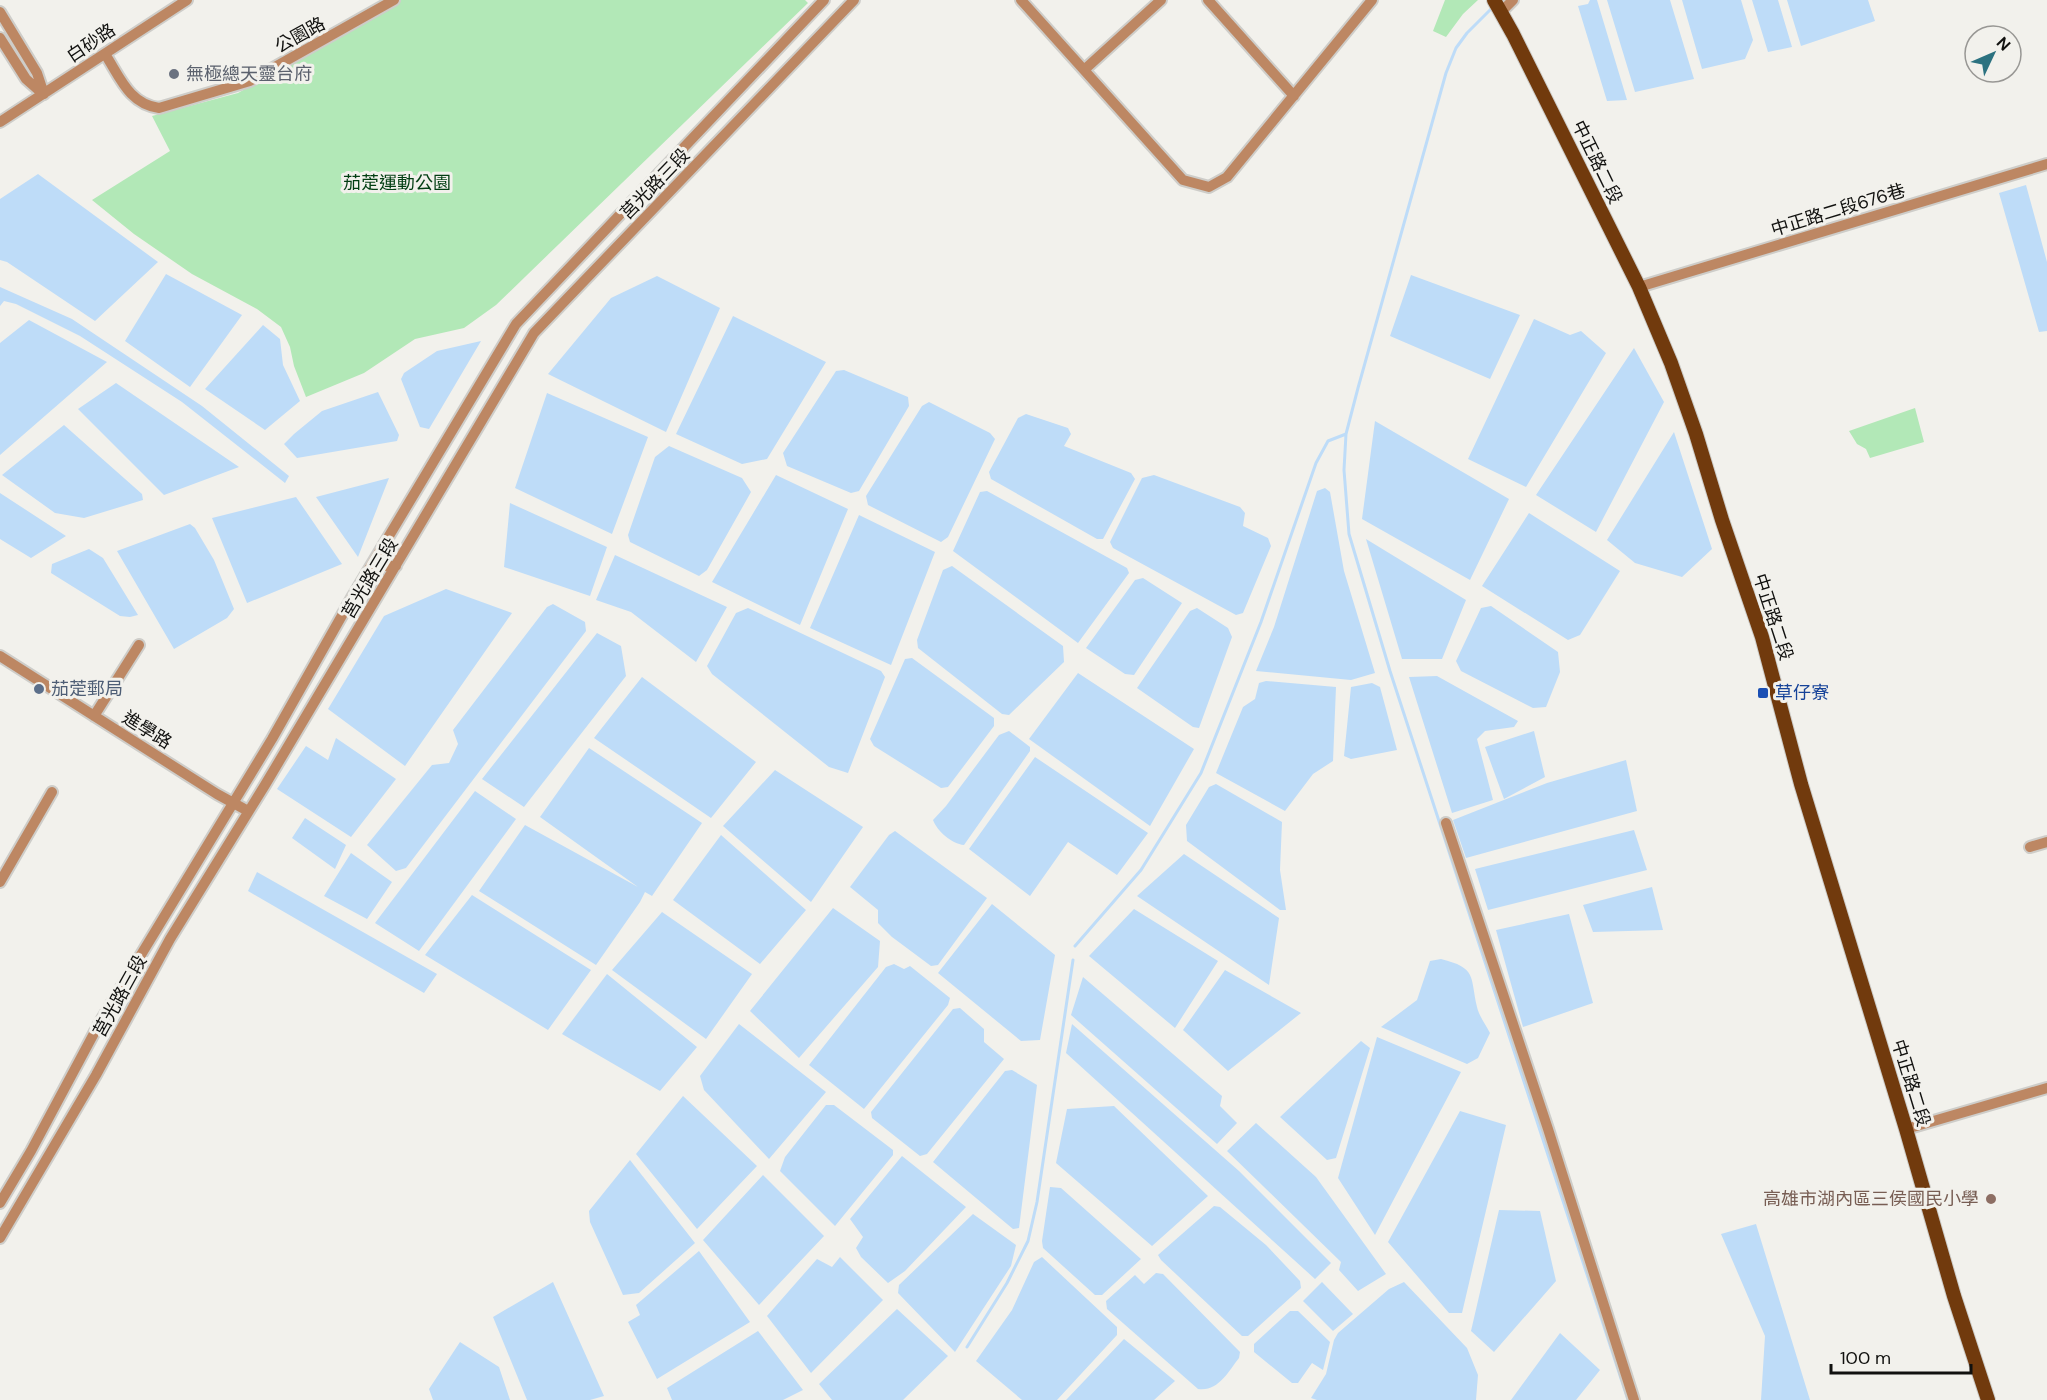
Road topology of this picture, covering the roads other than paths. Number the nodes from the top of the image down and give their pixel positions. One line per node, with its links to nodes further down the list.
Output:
1 (187, 0): 13 (street, 白砂路)
2 (394, 0): 13 (street, 公園路)
3 (824, 0): 20 (street, 莒光路三段)
4 (854, 0): 21 (street, 莒光路三段)
5 (1021, 0): 14 (street)
6 (1161, 0): 14 (street)
7 (1208, 0): 16 (street)
8 (1372, 0): 16 (street)
9 (1513, 0): 10 (street)
10 (1498, 7): 19 (main road, 中正路二段)
11 (0, 12): 15 (street)
12 (0, 38): 15 (street)
13 (105, 54): 15 (street, 白砂路)
14 (1084, 70): 16 (street)
15 (44, 94): 17 (street, 白砂路)
16 (1294, 96)
17 (0, 122)
18 (2047, 164): 19 (street, 中正路二段676巷)
19 (1639, 287): 33 (main road, 中正路二段)
20 (372, 566): 21 (street); 26 (street, 莒光路三段)
21 (396, 566): 27 (street, 莒光路三段)
22 (139, 645): 24 (street)
23 (0, 656): 24 (street, 進學路)
24 (94, 716): 26 (street, 進學路)
25 (52, 792): 31 (street)
26 (232, 803): 27 (street, 進學路); 34 (street, 莒光路三段)
27 (248, 811): 35 (street, 莒光路三段)
28 (1446, 823): 38 (street)
29 (2047, 842): 30 (street)
30 (2030, 847)
31 (0, 882)
32 (2047, 1088): 33 (street)
33 (1906, 1129): 39 (main road, 中正路二段)
34 (3, 1190): 35 (street); 36 (street, 莒光路三段)
35 (21, 1201): 37 (street, 莒光路三段)
36 (0, 1203)
37 (0, 1238)
38 (1634, 1400)
39 (1988, 1400)

